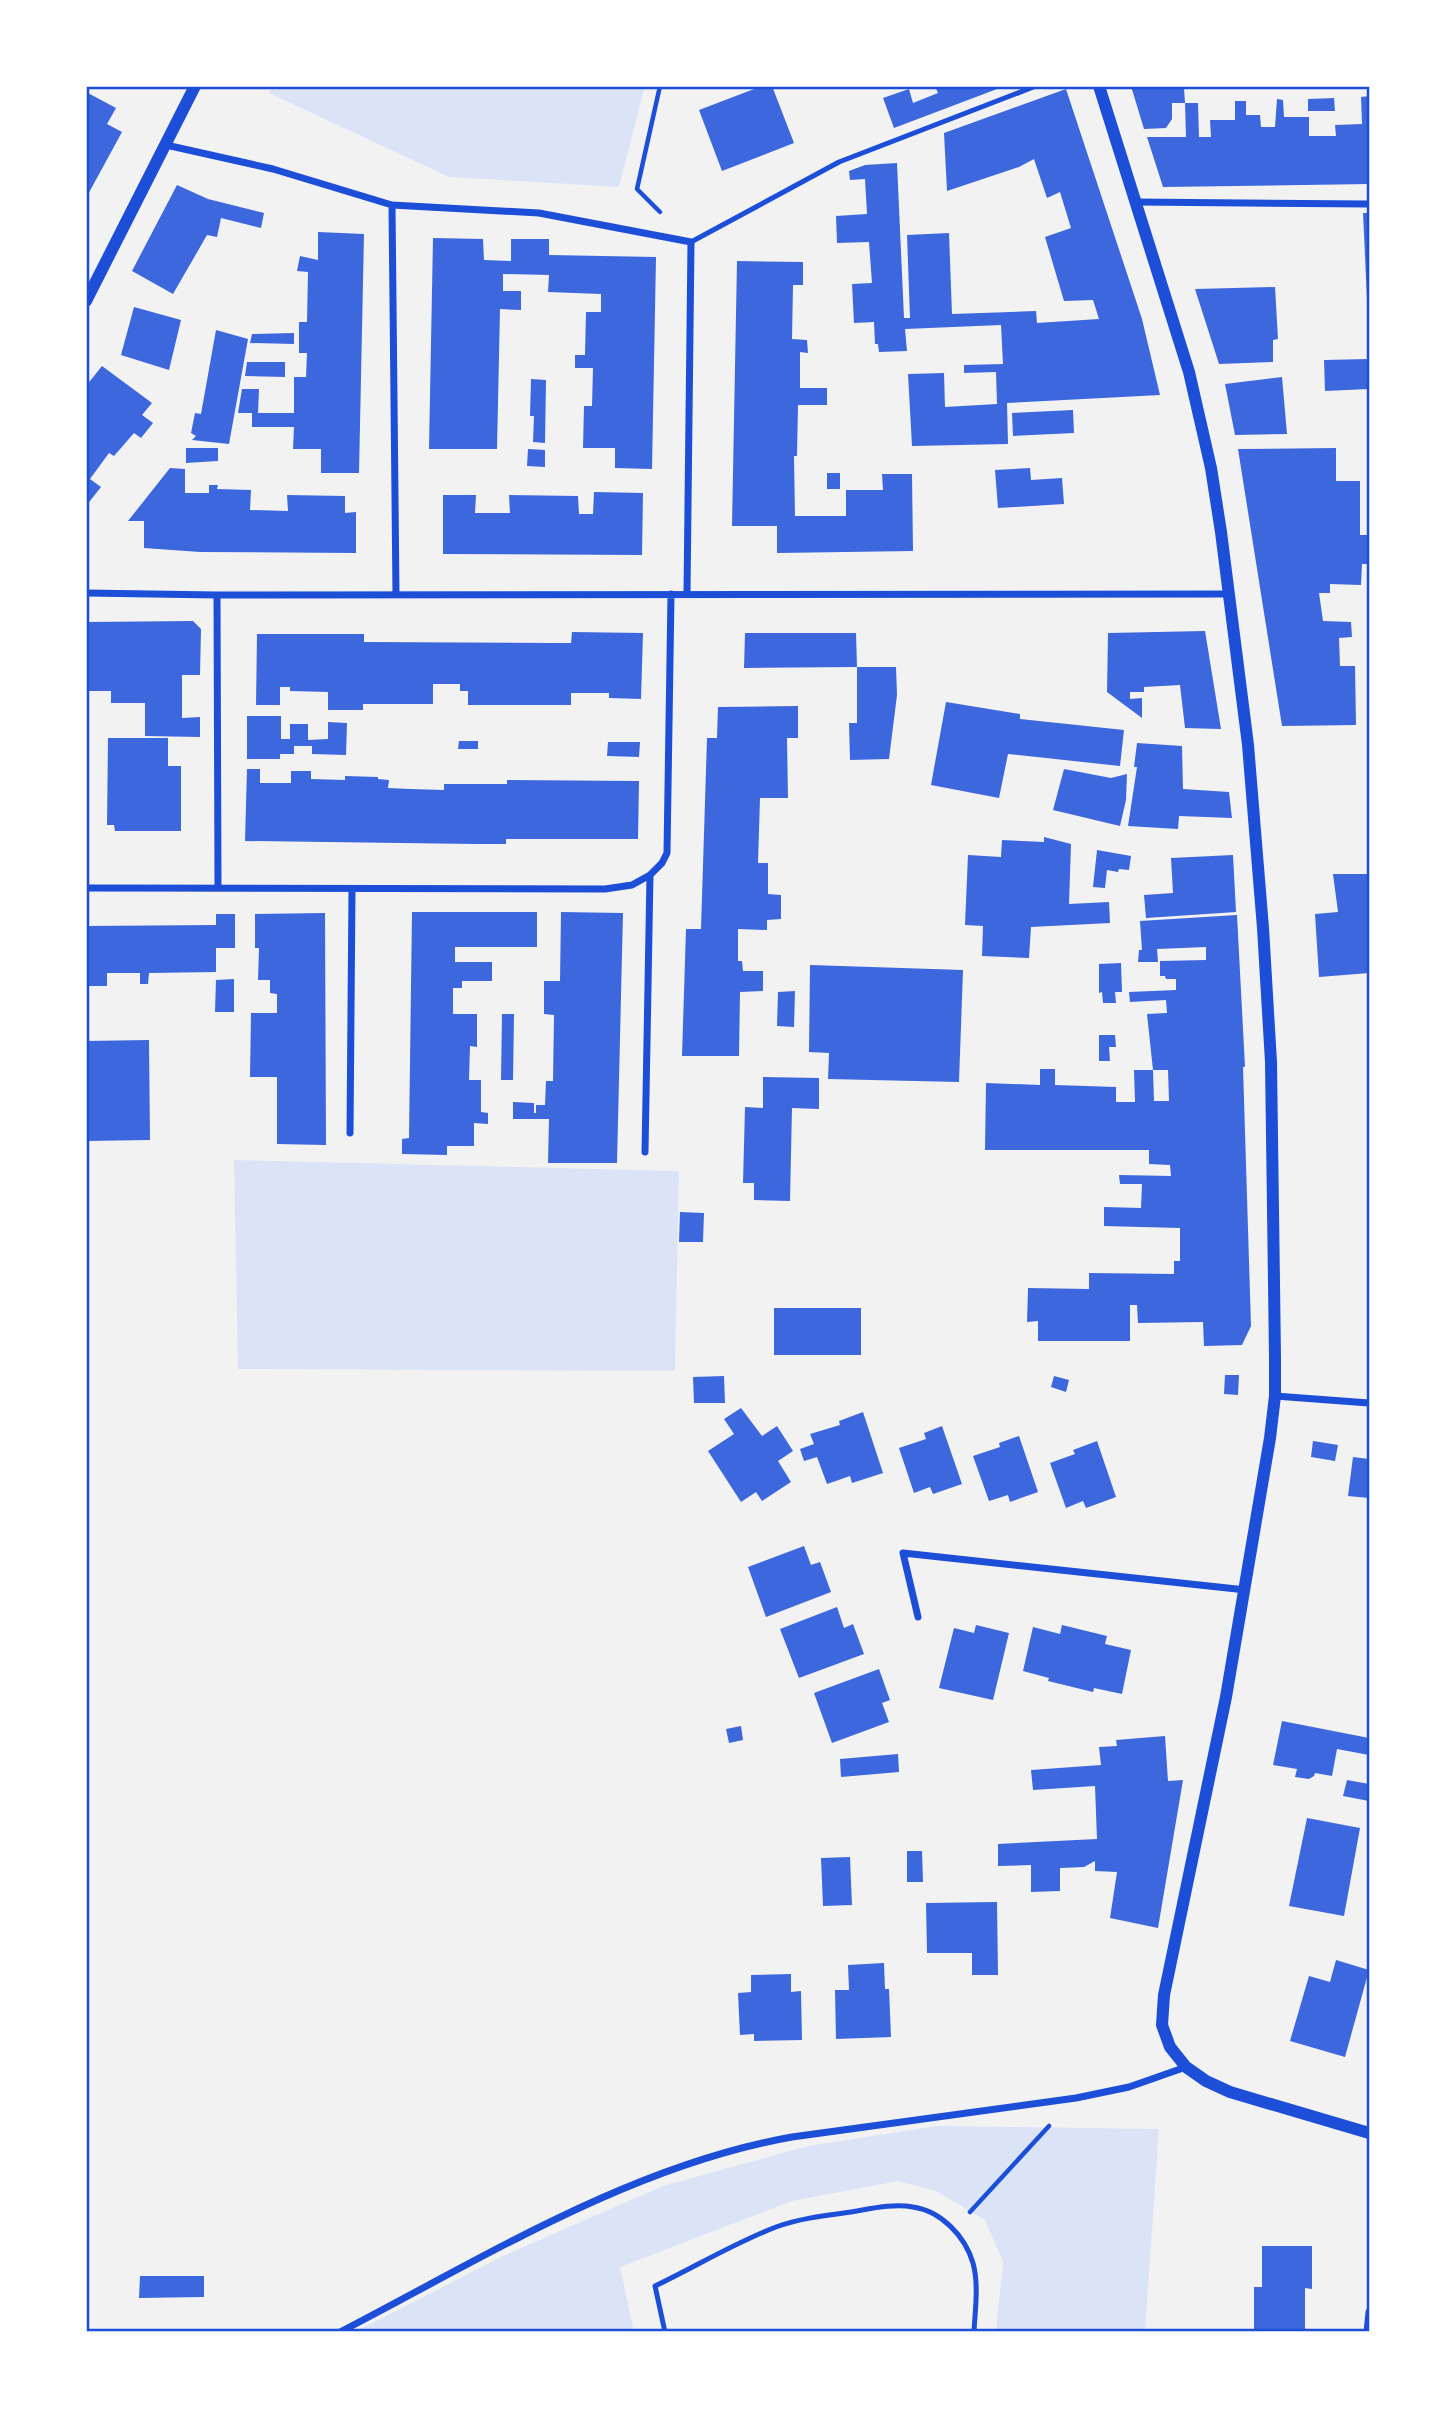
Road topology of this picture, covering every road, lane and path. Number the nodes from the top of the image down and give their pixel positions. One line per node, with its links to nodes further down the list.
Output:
1 (195, 86): 5 (street)
2 (660, 86): 9 (path)
3 (1036, 86): 9 (lane)
4 (1099, 86): 6 (street)
5 (166, 145): 8 (street); 10 (street)
6 (1136, 202): 7 (street); 15 (street)
7 (1369, 204)
8 (391, 205): 9 (street); 13 (street)
9 (691, 242): 12 (street)
10 (86, 300)
11 (86, 593): 16 (street)
12 (687, 593): 14 (street); 15 (street)
13 (396, 594): 14 (street); 16 (street)
14 (671, 594): 17 (street)
15 (1228, 594): 23 (street)
16 (217, 596): 18 (street)
17 (650, 875): 20 (street); 22 (street)
18 (218, 887): 19 (street); 20 (street)
19 (86, 888)
20 (352, 890): 21 (street)
21 (351, 1133)
22 (645, 1152)
23 (1275, 1396): 24 (street); 25 (street)
24 (1369, 1403)
25 (1246, 1590): 26 (street); 27 (street)
26 (918, 1617)
27 (1186, 2067): 28 (street); 29 (street)
28 (1076, 2098): 30 (path); 32 (street)
29 (1369, 2133)
30 (959, 2235): 33 (lane); 34 (lane)
31 (1369, 2312): 35 (street)
32 (340, 2332)
33 (665, 2332)
34 (974, 2332)
35 (1367, 2332)

